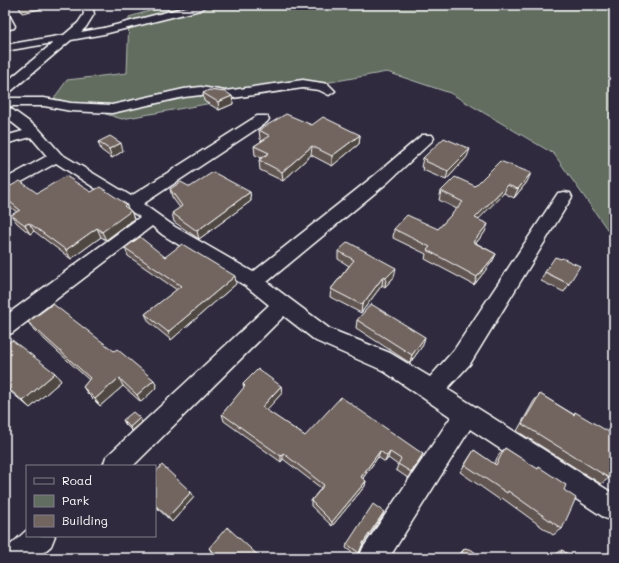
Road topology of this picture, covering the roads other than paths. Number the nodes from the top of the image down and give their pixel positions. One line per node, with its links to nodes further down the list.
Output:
1 (87, 5): 3 (street)
2 (202, 5): 3 (street)
3 (69, 37): 4 (street); 5 (street)
4 (5, 48)
5 (5, 89)
6 (329, 91): 7 (street)
7 (5, 102)
8 (5, 111): 10 (street)
9 (262, 119): 16 (street)
10 (34, 132): 12 (street); 13 (street)
11 (427, 138): 18 (street)
12 (5, 140)
13 (56, 157): 14 (street); 16 (street)
14 (5, 186)
15 (564, 197): 21 (street)
16 (131, 204): 17 (street)
17 (152, 216): 18 (street); 20 (street)
18 (254, 282): 19 (street)
19 (282, 305): 21 (street); 23 (street)
20 (5, 327)
21 (430, 391): 22 (street)
22 (466, 414): 24 (street); 27 (street)
23 (116, 465)
24 (614, 509)
25 (40, 537): 26 (street)
26 (17, 558)
27 (373, 558)

